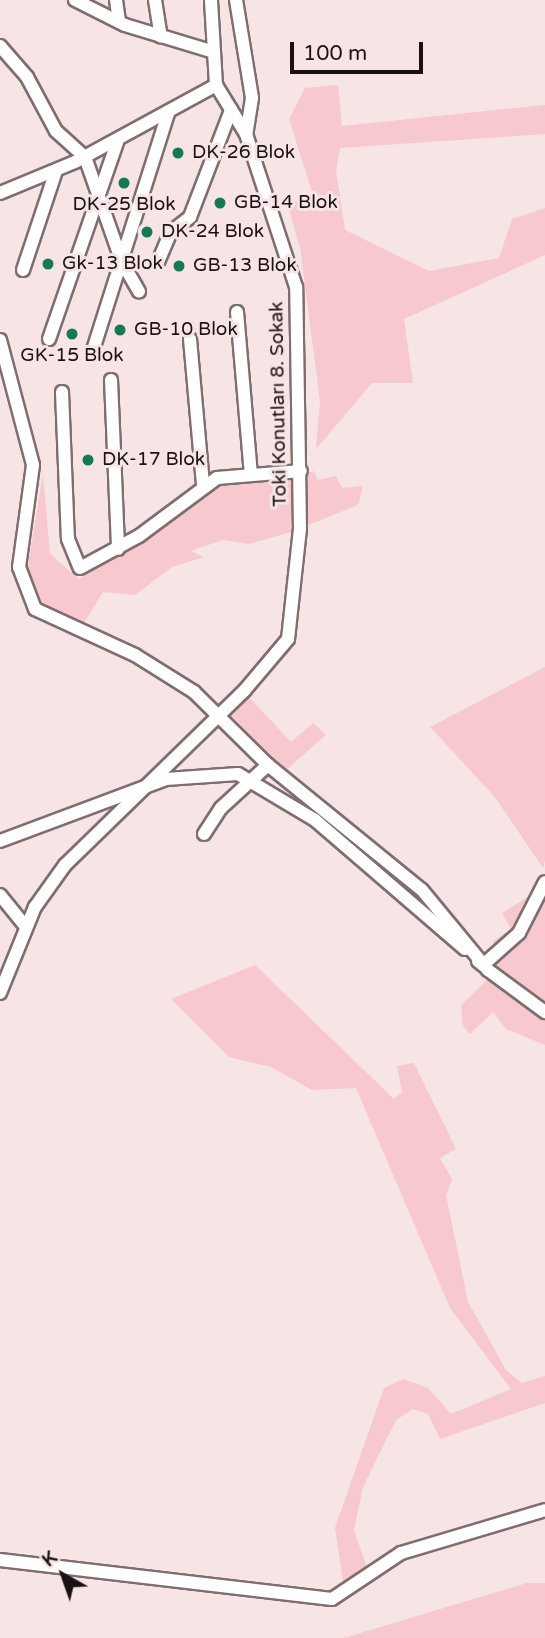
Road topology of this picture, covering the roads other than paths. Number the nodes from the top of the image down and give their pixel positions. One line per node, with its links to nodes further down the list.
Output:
1 (75, 0): 6 (street)
2 (116, 0): 6 (street)
3 (155, 0): 7 (street)
4 (211, 0): 9 (street, Toki Konutları 8. Sokak)
5 (236, 0): 13 (street)
6 (119, 22): 7 (street)
7 (161, 37): 9 (street)
8 (0, 46): 15 (street)
9 (214, 52): 10 (street, Toki Konutları 8. Sokak)
10 (216, 85): 11 (street, Toki Konutları 8. Sokak); 12 (street)
11 (231, 110): 13 (street, Toki Konutları 8. Sokak); 20 (street)
12 (168, 113): 14 (street); 19 (street)
13 (246, 134): 30 (street, Toki Konutları 8. Sokak)
14 (118, 140): 15 (street); 18 (street)
15 (85, 157): 16 (street); 18 (street)
16 (56, 171): 17 (street); 21 (street)
17 (0, 193)
18 (98, 202): 19 (street); 24 (street)
19 (122, 262): 22 (street); 27 (street)
20 (159, 262)
21 (23, 270)
22 (139, 292)
23 (237, 312): 31 (street)
24 (49, 339)
25 (190, 339): 32 (street)
26 (0, 340): 34 (street)
27 (93, 350)
28 (111, 380): 33 (street)
29 (62, 392): 33 (street)
30 (301, 471): 31 (street); 34 (street, Toki Konutları 8. Sokak)
31 (251, 474): 32 (street)
32 (203, 486): 33 (street)
33 (118, 549)
34 (219, 712): 35 (street); 37 (street, Toki Konutları 8. Sokak)
35 (268, 765): 36 (street); 43 (street)
36 (254, 780): 37 (street); 38 (street); 43 (street)
37 (146, 785): 39 (street); 42 (street, Toki Konutları 8. Sokak)
38 (204, 834)
39 (0, 841)
40 (545, 882): 43 (street)
41 (0, 895): 42 (street)
42 (26, 928): 44 (street, Toki Konutları 8. Sokak)
43 (483, 964): 45 (street)
44 (0, 993)
45 (545, 1012)
46 (545, 1510): 47 (street)
47 (0, 1560)

